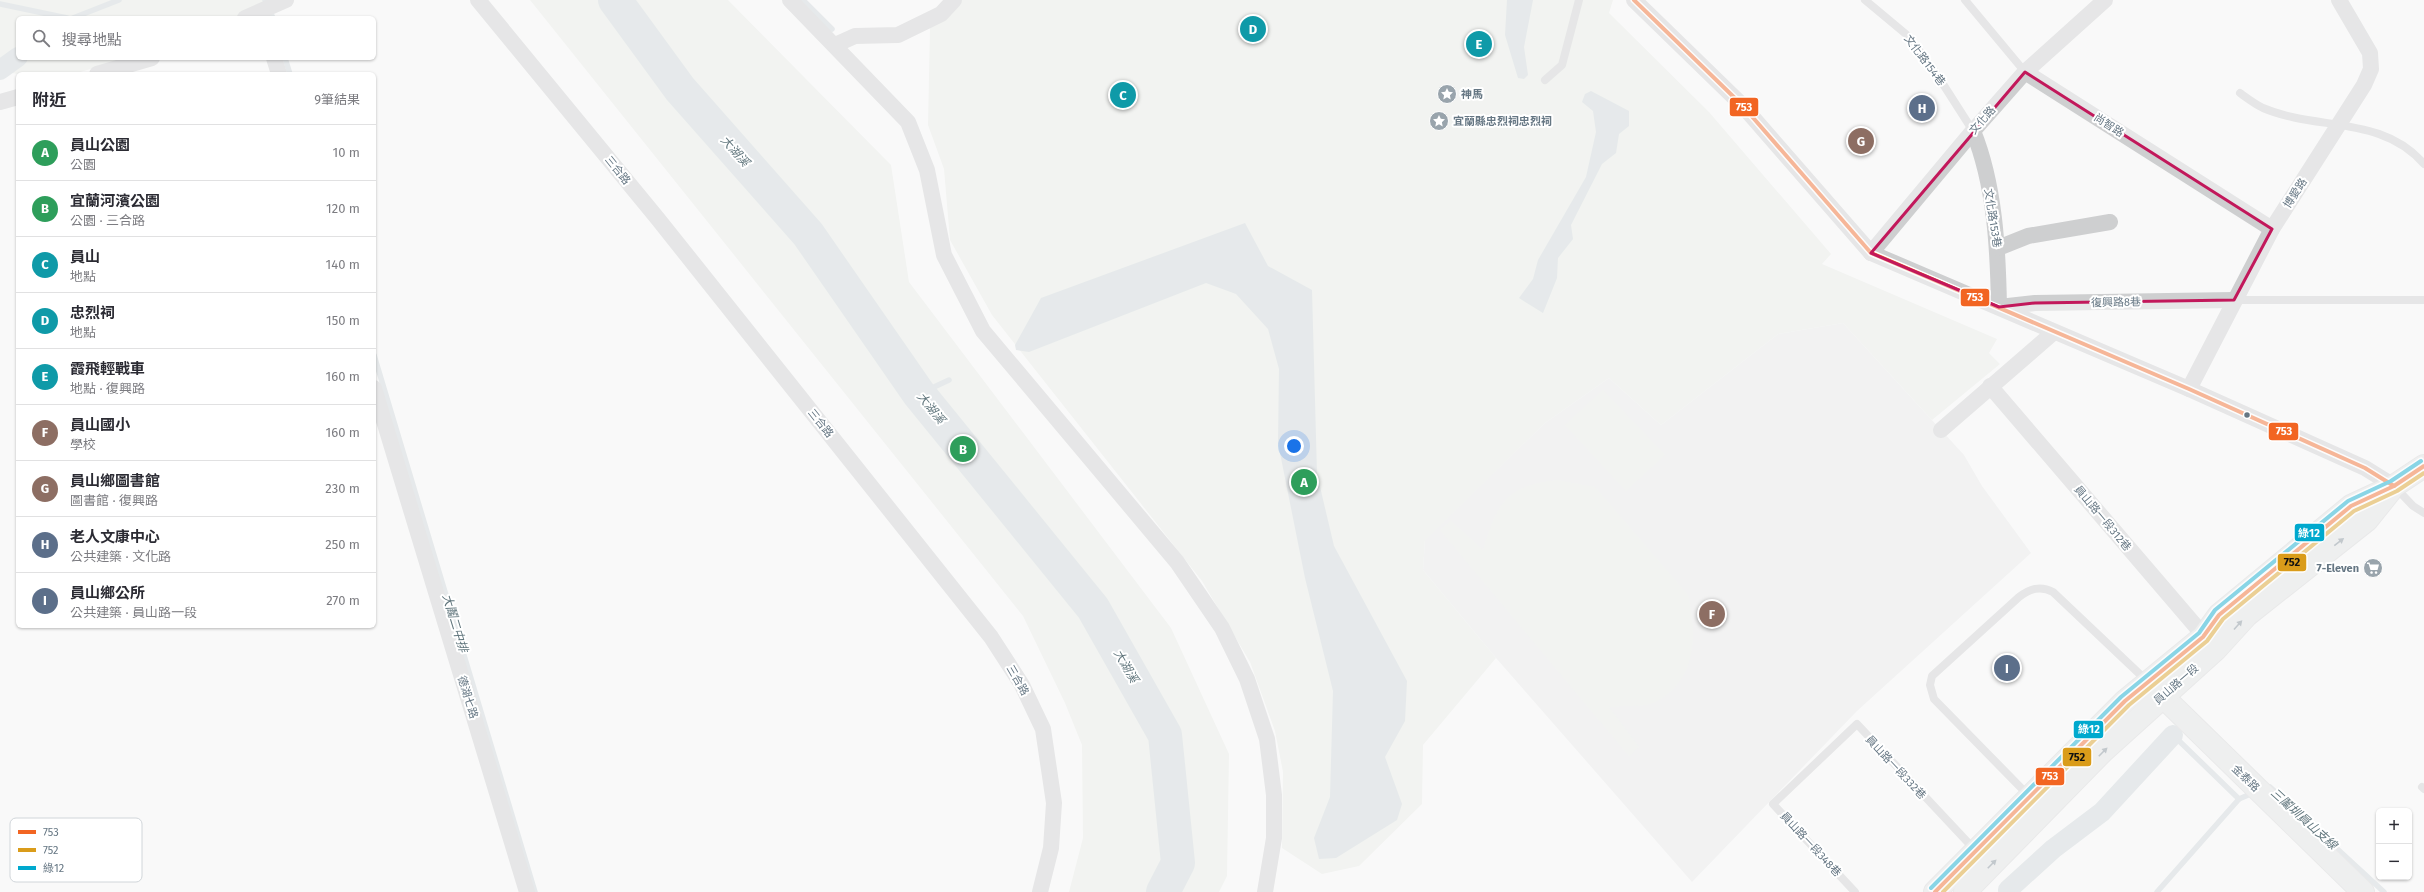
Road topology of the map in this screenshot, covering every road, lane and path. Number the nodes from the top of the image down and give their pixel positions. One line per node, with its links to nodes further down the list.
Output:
1 (286, 0): 11 (street)
2 (478, 0): 46 (street, 三合路)
3 (790, 0): 12 (street)
4 (954, 0): 12 (street)
5 (1579, 0): 18 (lane)
6 (1634, 0): 28 (street)
7 (1866, 0): 23 (lane, 文化路154巷)
8 (1965, 0): 17 (lane, 尚智路)
9 (2106, 0): 17 (street, 文化路)
10 (2339, 0): 22 (street, 博愛路)
11 (256, 16)
12 (835, 45): 47 (street)
13 (145, 60): 15 (street)
14 (275, 60): 16 (street)
15 (104, 72)
16 (278, 72)
17 (2025, 72): 23 (street, 文化路); 26 (street, 尚智路)
18 (1545, 80)
19 (2240, 93): 22 (lane)
20 (16, 98): 21 (street)
21 (0, 102)
22 (2339, 124): 24 (lane); 26 (street, 博愛路)
23 (1973, 131): 27 (street, 文化路153巷); 28 (street, 文化路)
24 (2424, 164)
25 (2110, 222): 27 (street)
26 (2272, 229): 29 (street, 博愛路)
27 (1998, 248): 31 (street, 文化路153巷)
28 (1871, 253): 31 (street)
29 (2234, 300): 30 (lane); 31 (street, 復興路8巷); 34 (street, 博愛路)
30 (2424, 300)
31 (1999, 307): 32 (street)
32 (2054, 332): 33 (street); 34 (street)
33 (1990, 386): 36 (street); 40 (street, 員山路一段312巷)
34 (2189, 389): 38 (street)
35 (376, 395): 45 (street, 德湖七路)
36 (1941, 430)
37 (2424, 466): 38 (main road, 員山路一段)
38 (2394, 486): 39 (lane); 40 (main road, 員山路一段)
39 (2424, 513)
40 (2210, 643): 41 (main road, 員山路一段)
41 (2155, 689): 43 (main road, 員山路一段); 43 (lane); 50 (main road, 員山路一段, one-way to 41); 51 (main road, 金泰路)
42 (1816, 765): 44 (lane, 員山路一段332巷); 48 (lane, 員山路一段348巷)
43 (2029, 796): 44 (main road, 員山路一段)
44 (1975, 851): 49 (main road, 員山路一段)
45 (527, 892)
46 (1040, 892)
47 (1265, 892)
48 (1855, 892)
49 (1935, 892)
50 (1965, 892)
51 (2363, 892)

